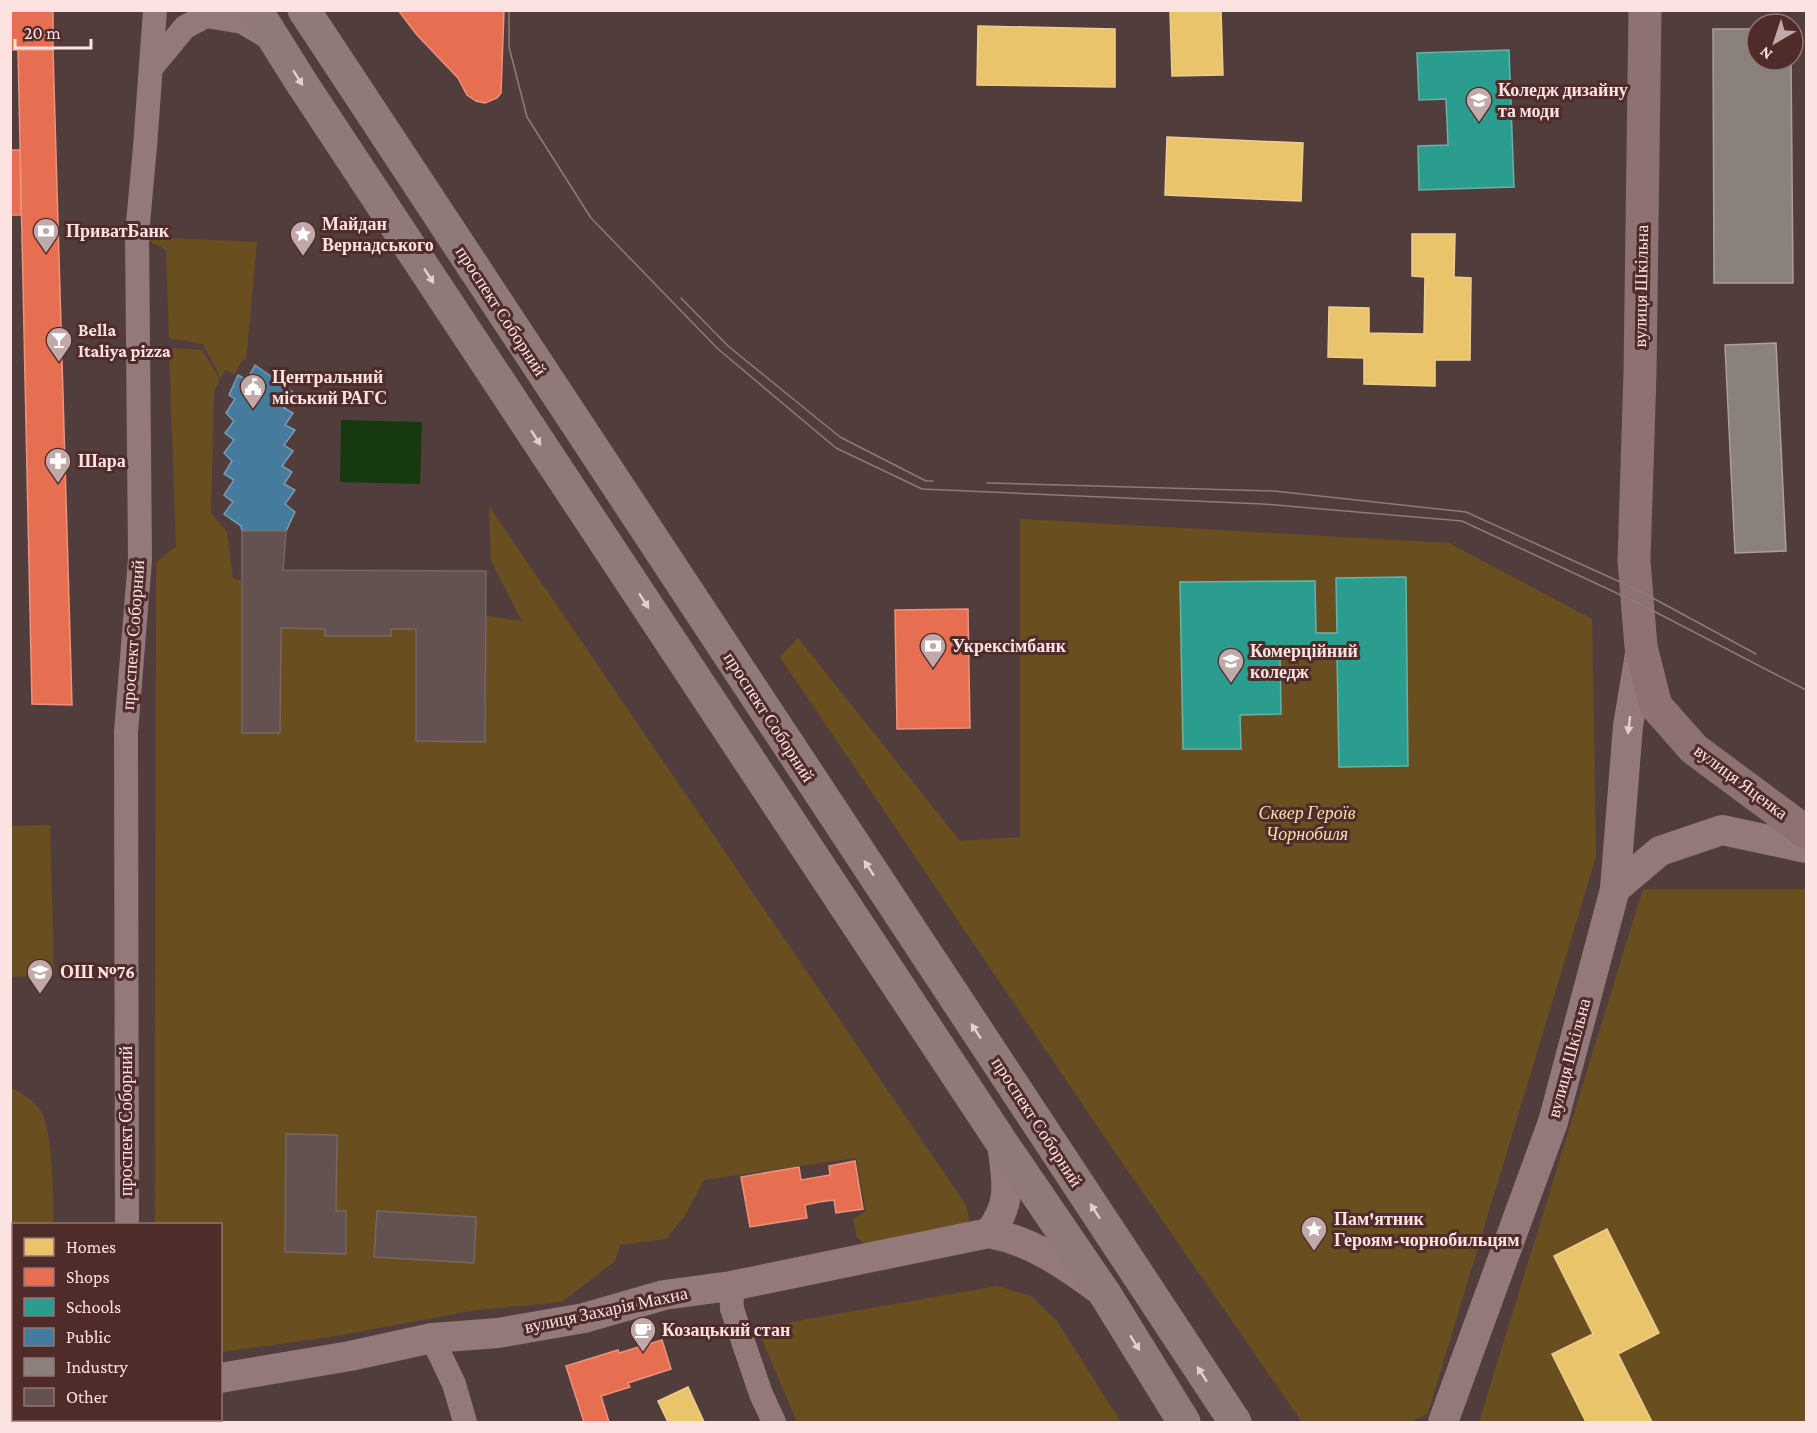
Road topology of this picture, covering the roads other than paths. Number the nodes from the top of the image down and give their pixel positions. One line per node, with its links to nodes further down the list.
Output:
1 (155, 10): 6 (street, проспект Соборний)
2 (256, 10): 5 (main road)
3 (304, 10): 22 (main road, проспект Соборний, one-way to 3)
4 (1645, 10): 7 (main road, вулиця Шкільна)
5 (276, 42): 6 (street); 12 (main road, one-way to 12)
6 (151, 68): 13 (street, проспект Соборний)
7 (1634, 561): 8 (main road, вулиця Яценка)
8 (1641, 647): 9 (main road, вулиця Яценка); 11 (street, вулиця Шкільна, one-way to 11)
9 (1806, 832)
10 (1806, 848): 11 (street)
11 (1615, 889): 23 (street, вулиця Шкільна)
12 (1002, 1143): 14 (street); 16 (main road)
13 (127, 1223)
14 (990, 1233): 15 (street, вулиця Захарія Махна); 16 (street)
15 (731, 1286): 17 (street, вулиця Захарія Махна); 20 (street)
16 (1105, 1294): 21 (main road, one-way to 21)
17 (432, 1338): 18 (street, вулиця Захарія Махна); 19 (street)
18 (222, 1378)
19 (465, 1422)
20 (774, 1422)
21 (1184, 1422)
22 (1235, 1422)
23 (1443, 1422)

